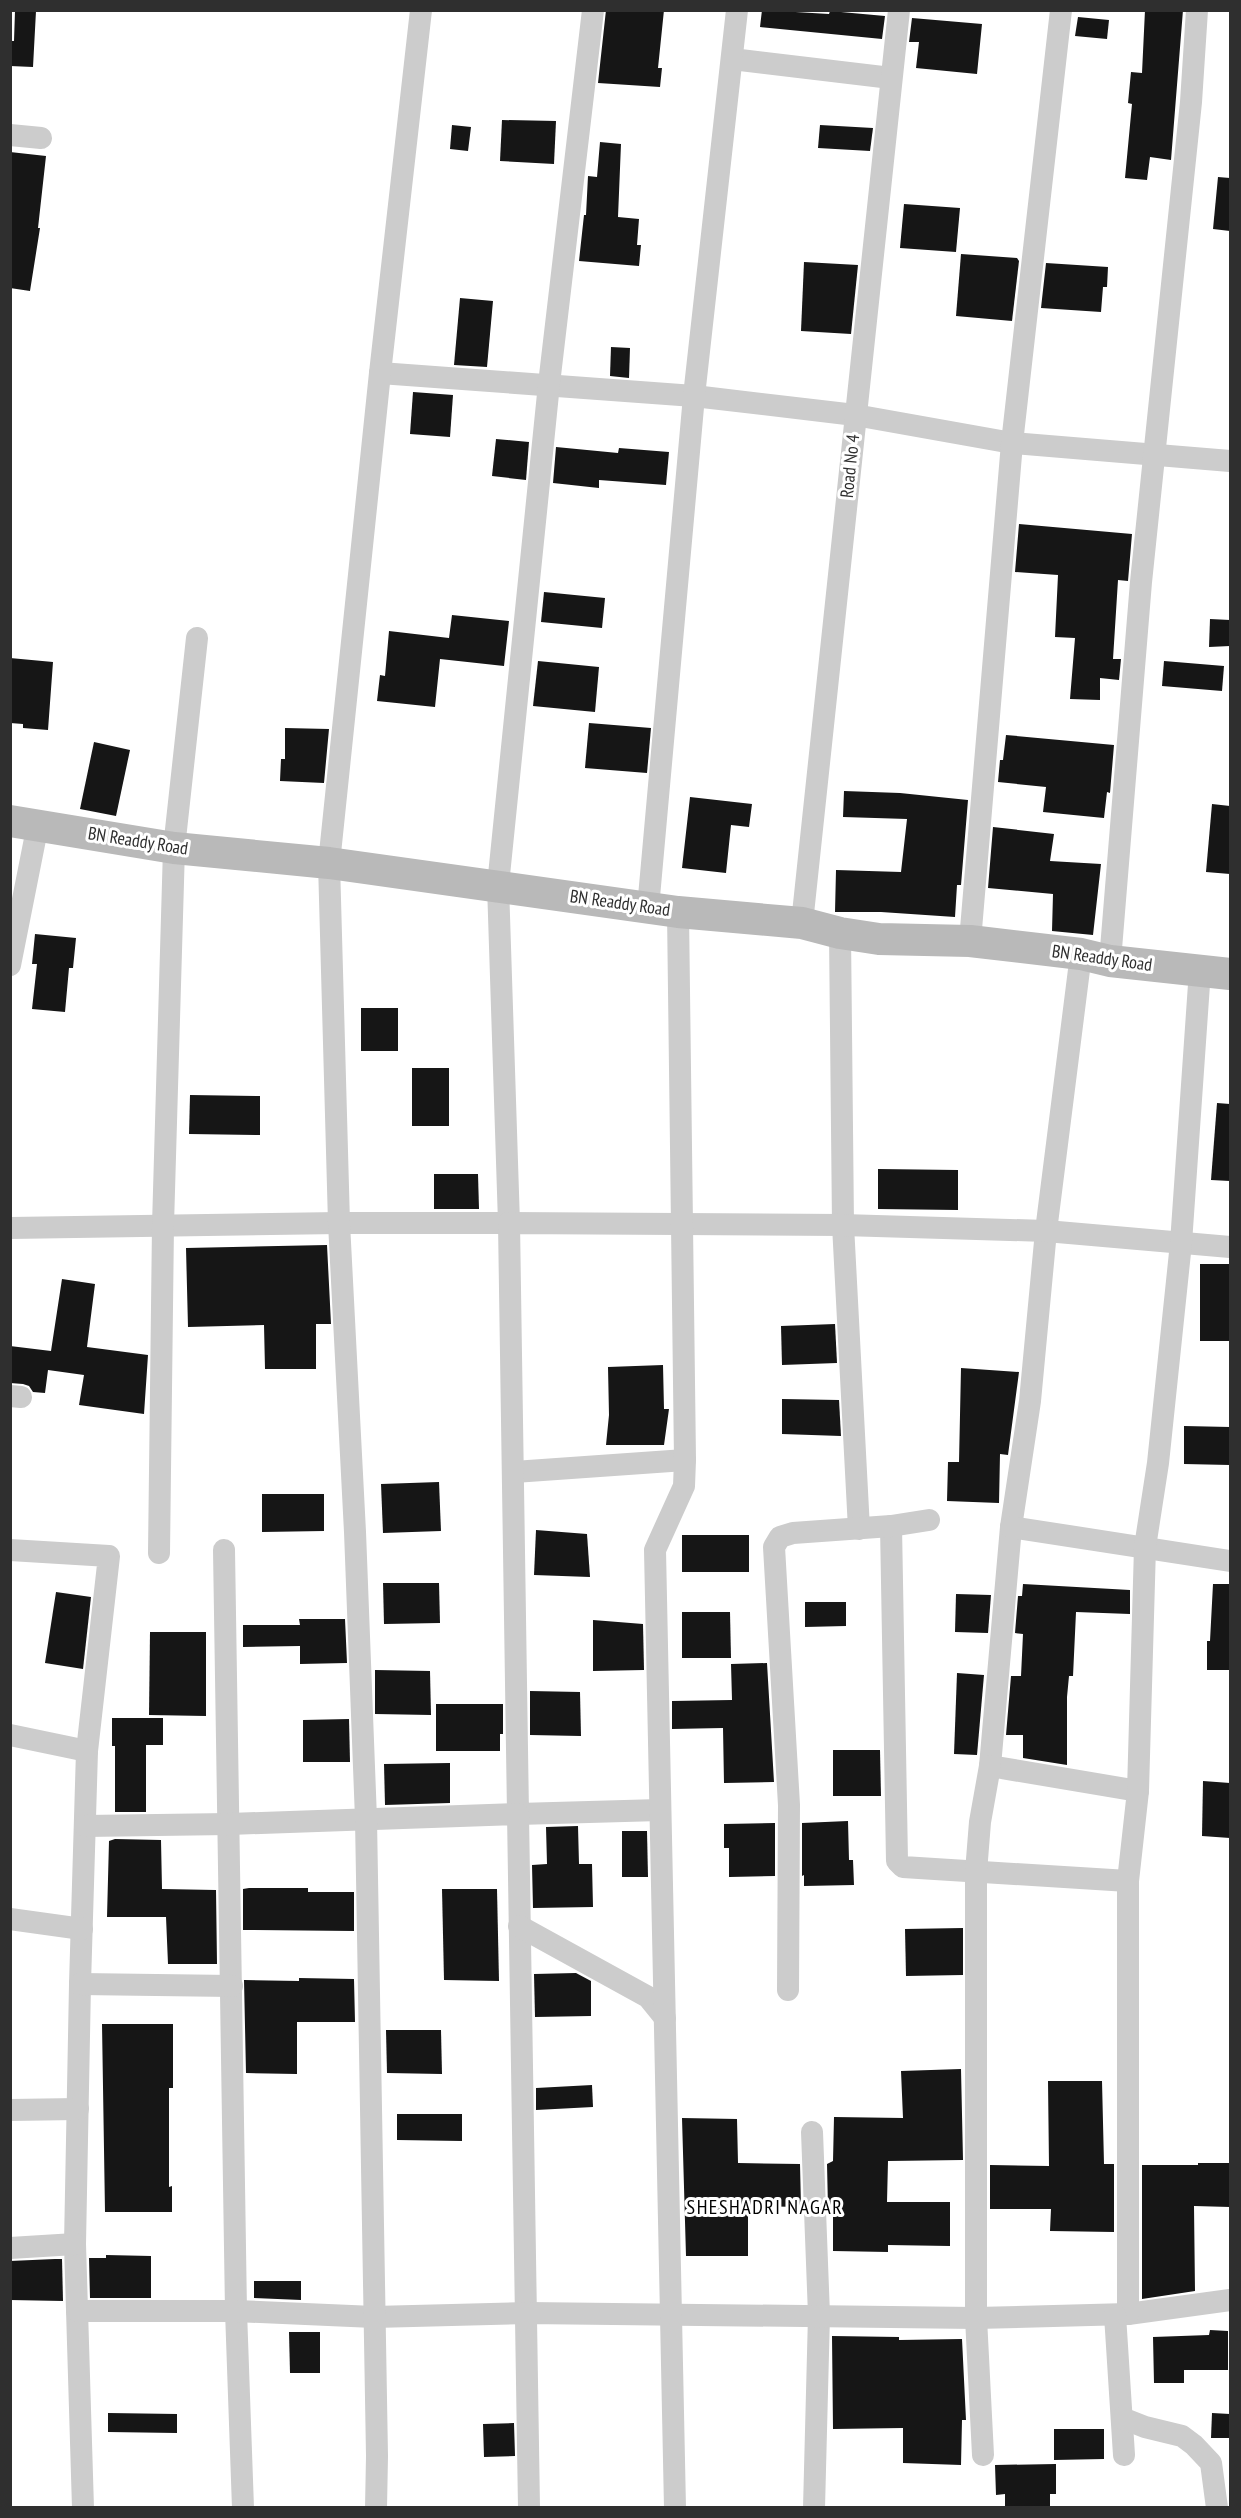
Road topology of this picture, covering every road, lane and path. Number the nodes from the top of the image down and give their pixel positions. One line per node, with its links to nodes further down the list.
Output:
1 (421, 10): 11 (street)
2 (593, 10): 12 (street)
3 (737, 10): 7 (street)
4 (899, 10): 8 (street, Road No 4)
5 (1061, 10): 15 (street)
6 (1197, 10): 16 (street)
7 (732, 59): 8 (street); 13 (street)
8 (891, 78): 14 (street, Road No 4)
9 (10, 135): 10 (street)
10 (41, 138)
11 (380, 373): 12 (street); 21 (street)
12 (549, 384): 13 (street); 22 (street)
13 (693, 396): 14 (street); 23 (street)
14 (855, 415): 15 (street); 24 (street, Road No 4)
15 (1012, 443): 16 (street); 26 (street)
16 (1154, 454): 17 (street); 27 (street)
17 (1230, 461)
18 (197, 638): 20 (street)
19 (24, 822): 20 (street, BN Readdy Road); 28 (street)
20 (174, 849): 21 (street, BN Readdy Road); 33 (street)
21 (329, 862): 22 (street, BN Readdy Road); 31 (street)
22 (498, 885): 23 (street, BN Readdy Road); 32 (street)
23 (663, 910): 24 (street, BN Readdy Road); 34 (street)
24 (802, 922): 25 (street, BN Readdy Road)
25 (840, 933): 26 (street, BN Readdy Road); 35 (street)
26 (970, 941): 27 (street, BN Readdy Road)
27 (1096, 957): 29 (street, BN Readdy Road); 37 (street)
28 (10, 965)
29 (1200, 970): 30 (street, BN Readdy Road); 38 (street)
30 (1230, 974)
31 (339, 1223): 32 (street); 33 (street); 57 (street)
32 (509, 1223): 34 (street); 41 (street)
33 (163, 1225): 36 (street); 49 (street)
34 (681, 1225): 35 (street); 40 (street)
35 (843, 1225): 37 (street); 45 (street)
36 (10, 1228)
37 (1046, 1231): 38 (street); 44 (street)
38 (1181, 1243): 39 (street); 46 (street)
39 (1230, 1247)
40 (685, 1460): 41 (street); 55 (street)
41 (514, 1472): 56 (street)
42 (929, 1520): 43 (street)
43 (891, 1526): 45 (street); 60 (street)
44 (1011, 1527): 46 (street); 53 (street)
45 (858, 1529): 67 (street)
46 (1145, 1547): 50 (street); 54 (street)
47 (10, 1550): 52 (street)
48 (224, 1550): 58 (street)
49 (159, 1553)
50 (1230, 1561)
51 (10, 1735): 52 (street)
52 (87, 1751): 59 (street)
53 (990, 1766): 54 (street); 60 (street)
54 (1138, 1791): 61 (street)
55 (660, 1810): 56 (street); 68 (street)
56 (518, 1814): 57 (street); 63 (street)
57 (366, 1819): 58 (street); 81 (street)
58 (229, 1824): 59 (street); 66 (street)
59 (85, 1826): 64 (street)
60 (975, 1872): 61 (street); 82 (street)
61 (1128, 1881): 80 (street)
62 (10, 1919): 64 (street)
63 (519, 1926): 68 (street); 77 (street)
64 (82, 1929): 65 (street)
65 (80, 1984): 66 (street); 69 (street)
66 (232, 1986): 76 (street)
67 (788, 1990)
68 (665, 2018): 78 (street)
69 (78, 2109): 70 (street); 72 (street)
70 (10, 2110)
71 (812, 2132): 79 (street)
72 (75, 2244): 73 (street); 75 (street)
73 (10, 2248)
74 (1230, 2300): 80 (street)
75 (77, 2311): 76 (street); 86 (street)
76 (236, 2311): 81 (street); 87 (street)
77 (527, 2313): 78 (street); 81 (street); 89 (street)
78 (670, 2314): 79 (street); 90 (street)
79 (819, 2315): 82 (street); 91 (street)
80 (1121, 2315): 82 (street); 83 (street)
81 (374, 2317): 88 (street)
82 (975, 2318): 84 (street)
83 (1122, 2418): 85 (street); 92 (street)
84 (983, 2455)
85 (1124, 2455)
86 (83, 2508)
87 (243, 2508)
88 (376, 2508)
89 (529, 2508)
90 (675, 2508)
91 (814, 2508)
92 (1217, 2508)

